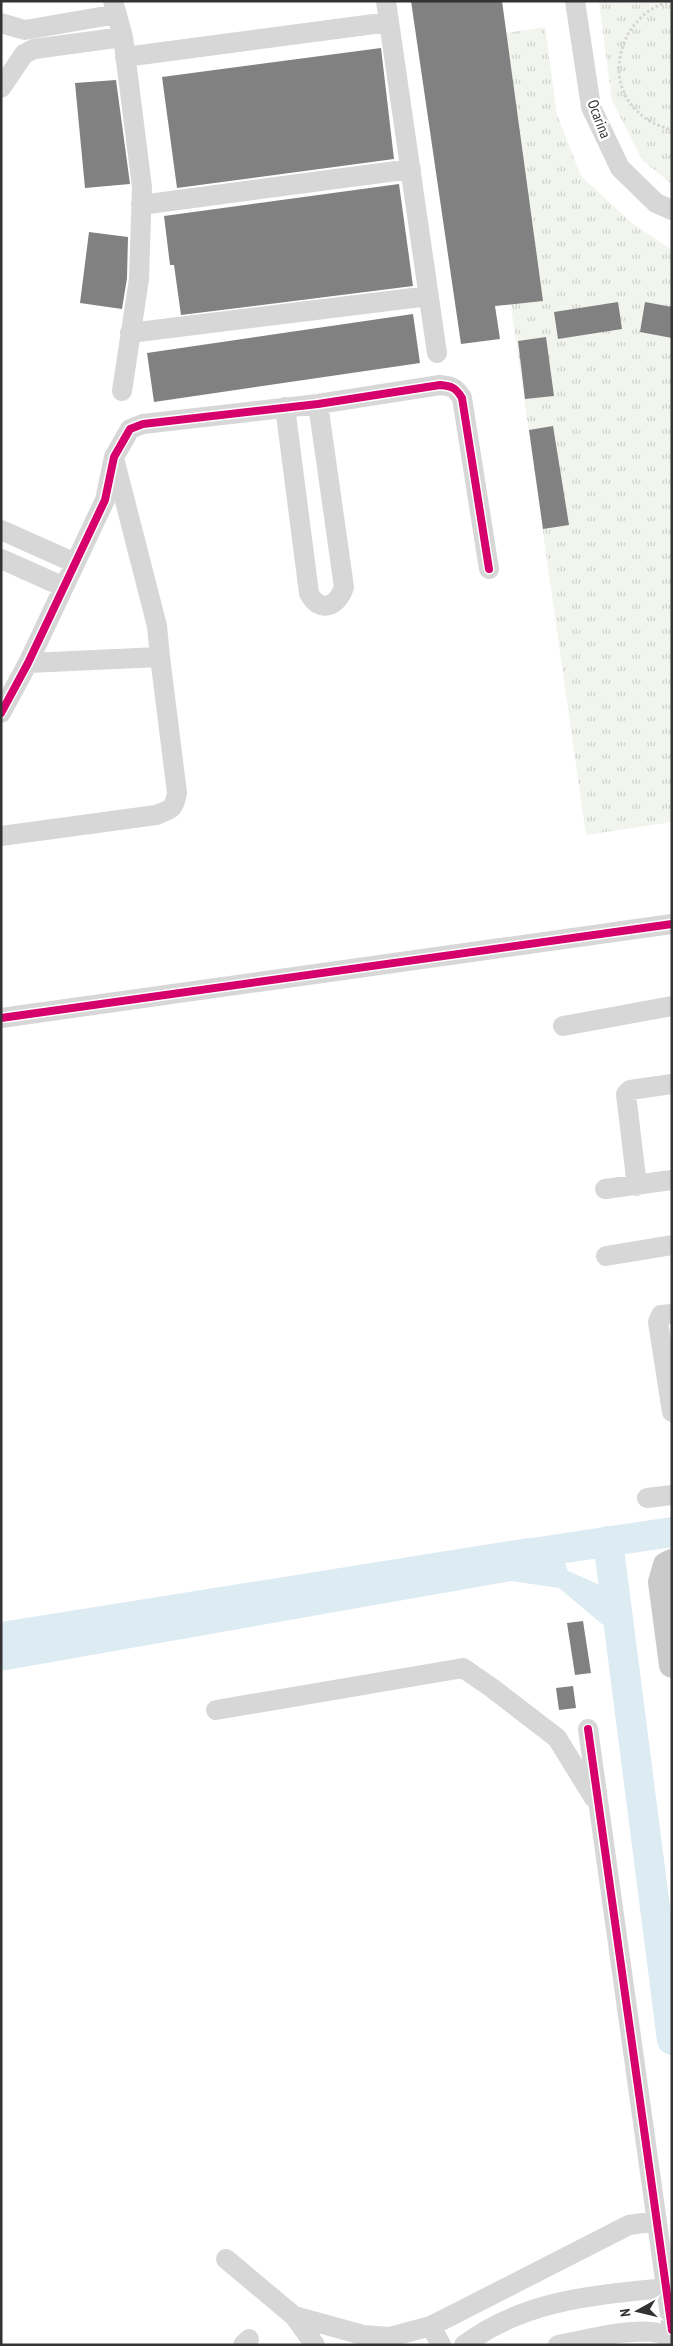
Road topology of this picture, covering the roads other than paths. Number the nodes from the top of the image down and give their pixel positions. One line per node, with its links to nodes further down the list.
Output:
1 (386, 1): 4 (street)
2 (575, 1): 11 (street, Ocarina)
3 (115, 8): 5 (street); 6 (street)
4 (389, 22): 7 (street); 9 (street)
5 (1, 23)
6 (123, 38): 7 (street); 8 (street)
7 (125, 57): 10 (street)
8 (1, 88)
9 (411, 169): 10 (street); 12 (street)
10 (141, 205): 13 (street)
11 (672, 210)
12 (429, 296): 13 (street); 14 (street)
13 (130, 333): 15 (street)
14 (437, 353)
15 (122, 391)
16 (318, 404): 17 (street); 17 (street); 22 (street)
17 (285, 407): 18 (street)
18 (114, 457): 21 (street); 24 (street)
19 (1, 530): 21 (street)
20 (1, 559): 23 (street)
21 (75, 563): 23 (street)
22 (489, 569)
23 (64, 587): 25 (street)
24 (160, 657): 25 (street); 27 (street)
25 (28, 663): 26 (street)
26 (1, 713)
27 (1, 836)
28 (672, 924): 30 (street)
29 (672, 1006): 31 (street)
30 (1, 1018)
31 (563, 1026)
32 (672, 1084): 34 (street)
33 (672, 1180): 34 (street)
34 (637, 1186): 35 (street)
35 (605, 1189)
36 (672, 1245): 37 (street)
37 (606, 1256)
38 (672, 1314): 39 (street)
39 (672, 1412)
40 (672, 1495): 41 (street)
41 (647, 1498)
42 (672, 1562): 43 (main road)
43 (672, 1665)
44 (216, 1710): 46 (street)
45 (588, 1729): 46 (street)
46 (598, 1804): 47 (street)
47 (656, 2221): 49 (street); 51 (street)
48 (226, 2259): 50 (street)
49 (666, 2288): 52 (street); 59 (street)
50 (294, 2316): 53 (street); 57 (street)
51 (431, 2326): 55 (street); 58 (street)
52 (672, 2330)
53 (358, 2340): 55 (street)
54 (672, 2340): 56 (street)
55 (393, 2341)
56 (605, 2341): 60 (street)
57 (315, 2345)
58 (441, 2345)
59 (464, 2345)
60 (558, 2345)

